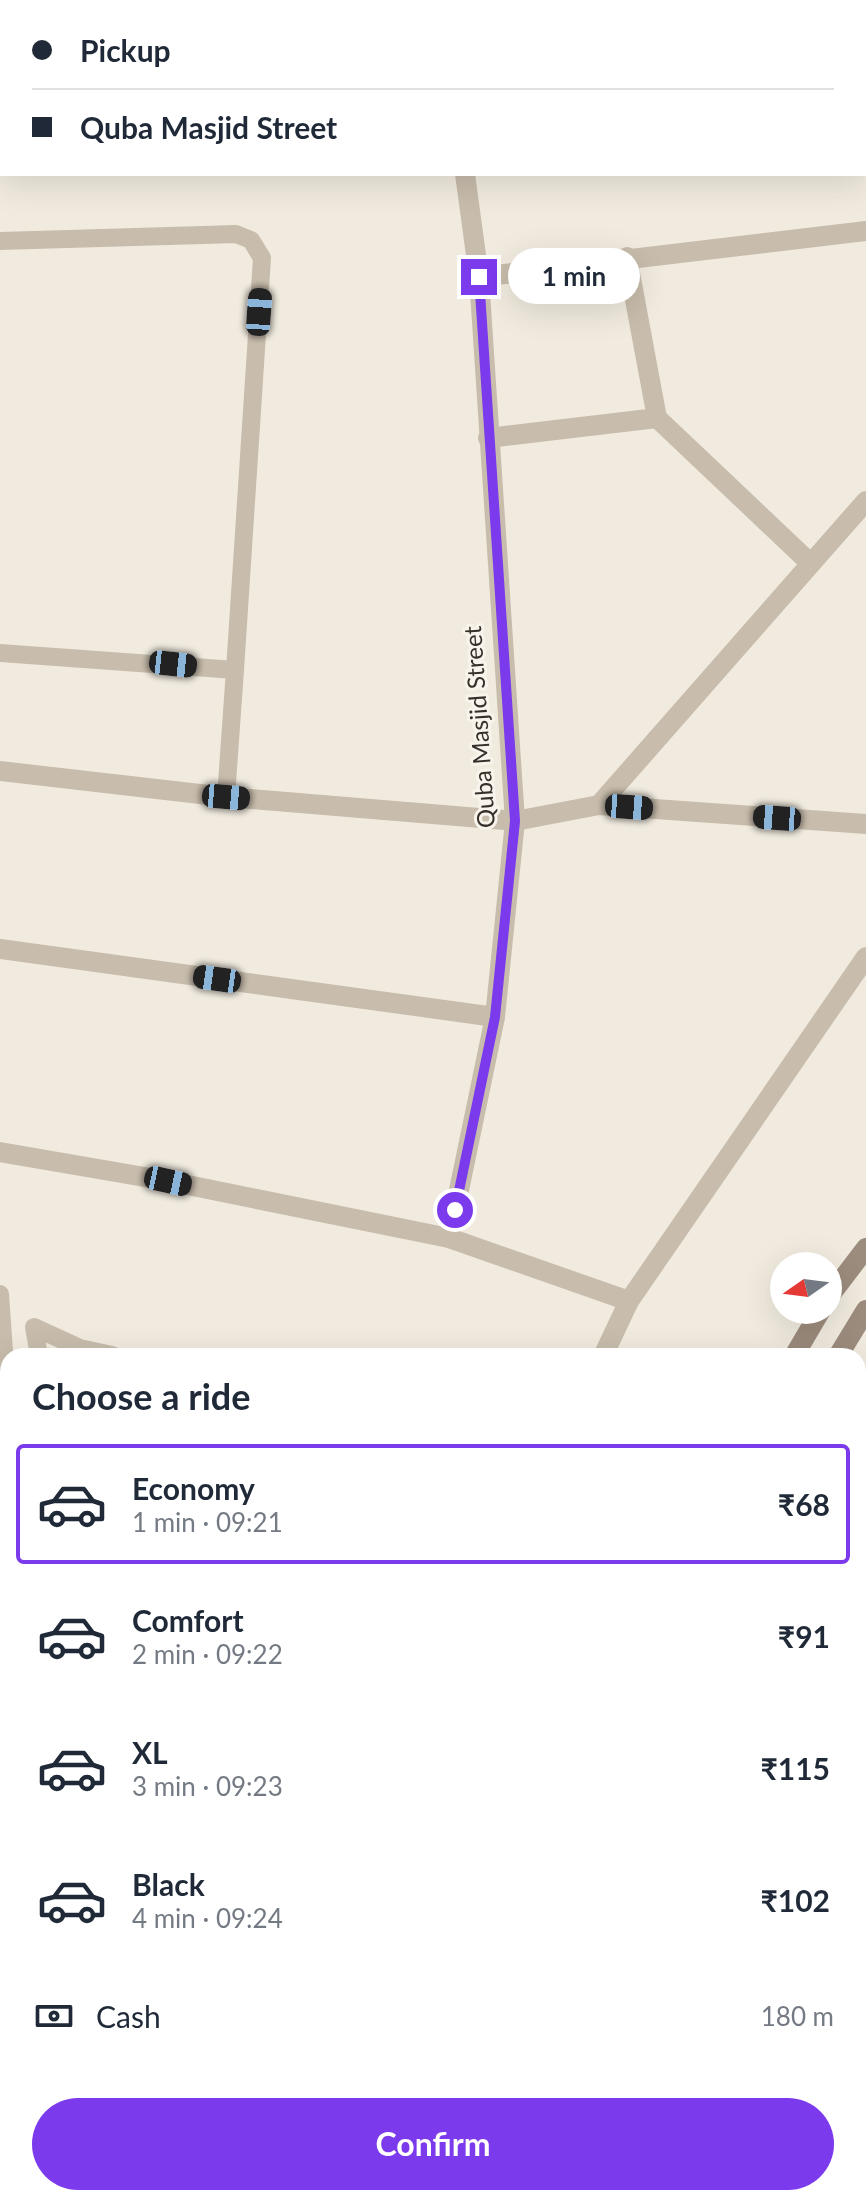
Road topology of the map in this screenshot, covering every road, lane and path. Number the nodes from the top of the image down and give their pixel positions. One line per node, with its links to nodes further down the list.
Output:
1 (465, 176): 5 (street, Quba Masjid Street)
2 (866, 231): 4 (street)
3 (0, 241): 11 (lane)
4 (627, 257): 5 (street); 6 (street)
5 (479, 277): 7 (street, Quba Masjid Street)
6 (657, 418): 7 (street); 9 (street)
7 (488, 438): 15 (street, Quba Masjid Street)
8 (866, 501): 9 (street)
9 (809, 562): 14 (street)
10 (0, 653): 11 (lane)
11 (235, 670): 13 (lane)
12 (0, 771): 13 (street)
13 (226, 797): 15 (street)
14 (599, 805): 15 (street); 16 (street)
15 (515, 821): 19 (street, Quba Masjid Street)
16 (866, 824)
17 (0, 949): 19 (street)
18 (866, 957): 25 (street)
19 (495, 1017): 21 (street, Quba Masjid Street)
20 (0, 1152): 21 (street)
21 (449, 1238): 25 (street)
22 (866, 1248): 23 (main road)
23 (842, 1280)
24 (0, 1294): 28 (lane)
25 (629, 1301): 31 (street)
26 (866, 1310): 33 (main road)
27 (813, 1324): 32 (main road)
28 (4, 1348)
29 (38, 1348): 30 (lane)
30 (80, 1348)
31 (607, 1348)
32 (799, 1348)
33 (843, 1348)

